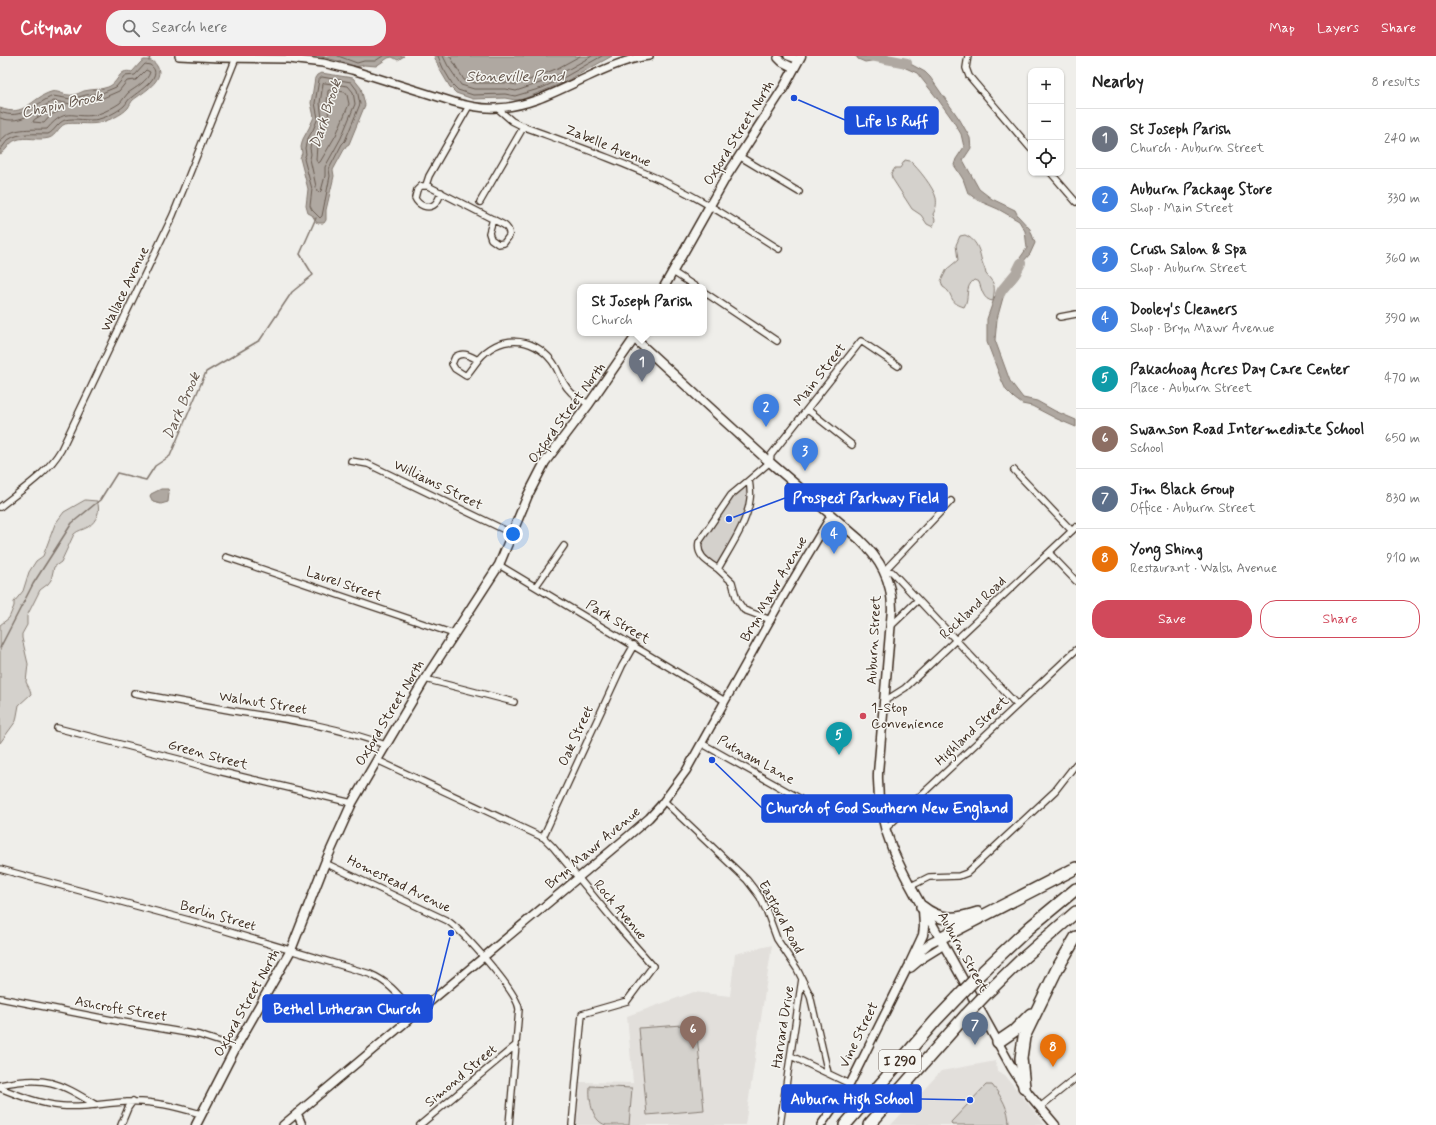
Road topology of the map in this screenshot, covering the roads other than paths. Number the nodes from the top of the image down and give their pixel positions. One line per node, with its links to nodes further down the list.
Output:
1 (179, 56): 6 (street)
2 (649, 56): 10 (street)
3 (788, 56): 7 (street)
4 (968, 56): 12 (street)
5 (778, 57): 8 (street)
6 (236, 58): 9 (street); 41 (street, Wallace Avenue)
7 (800, 58): 8 (main road, Oxford Street North)
8 (794, 68): 13 (main road, Oxford Street North)
9 (469, 106): 10 (street); 15 (street)
10 (498, 108): 11 (street, Zabelle Avenue)
11 (524, 126): 18 (street); 20 (street, Zabelle Avenue)
12 (1028, 145)
13 (739, 156): 17 (street); 20 (main road, Oxford Street North)
14 (1054, 176): 19 (street)
15 (426, 185): 16 (street); 16 (street)
16 (442, 192): 21 (street)
17 (799, 192)
18 (480, 202)
19 (1076, 202)
20 (710, 207): 22 (street, Zabelle Avenue); 23 (main road, Oxford Street North)
21 (493, 219): 21 (street)
22 (779, 249)
23 (673, 272): 24 (main road, Oxford Street North); 25 (street)
24 (666, 284)
25 (691, 284)
26 (707, 294): 30 (street)
27 (1076, 314): 28 (street)
28 (1060, 317)
29 (636, 336): 33 (main road, Oxford Street North); 37 (main road, Auburn Street)
30 (777, 341)
31 (478, 360): 31 (street); 33 (street)
32 (898, 366): 34 (street, Main Street)
33 (589, 404): 44 (main road, Oxford Street North)
34 (808, 410): 35 (street); 37 (street, Main Street)
35 (852, 445)
36 (351, 461): 44 (street, Williams Street)
37 (770, 462): 39 (street); 42 (main road, Auburn Street)
38 (1014, 470): 43 (street)
39 (749, 480): 49 (street); 49 (street)
40 (951, 501): 50 (street)
41 (0, 506)
42 (831, 516): 50 (main road, Auburn Street); 54 (street, Bryn Mawr Avenue)
43 (1074, 529): 46 (street, Rockland Road)
44 (513, 534): 48 (main road, Oxford Street North)
45 (564, 546): 52 (street)
46 (1049, 553): 51 (street); 57 (street, Rockland Road)
47 (226, 557): 56 (street, Laurel Street)
48 (499, 565): 52 (street, Park Street); 56 (main road, Oxford Street North)
49 (718, 569): 54 (street)
50 (885, 570): 53 (street); 55 (main road, Auburn Street)
51 (1076, 581)
52 (536, 586): 58 (street, Park Street)
53 (918, 600): 55 (street); 57 (street)
54 (771, 620): 62 (street, Bryn Mawr Avenue)
55 (891, 626): 64 (main road, Auburn Street)
56 (454, 634): 60 (main road, Oxford Street North)
57 (956, 640): 64 (street, Rockland Road); 65 (street)
58 (634, 645): 62 (street, Park Street); 75 (street, Oak Street)
59 (1076, 650): 65 (street, Highland Street)
60 (425, 679): 63 (street); 68 (main road, Oxford Street North)
61 (134, 693): 68 (street, Walnut Street)
62 (725, 700): 67 (street, Bryn Mawr Avenue)
63 (514, 702)
64 (883, 702): 74 (main road, Auburn Street)
65 (1017, 705): 74 (street, Highland Street)
66 (57, 728): 73 (street, Green Street)
67 (701, 743): 71 (street, Putnam Lane); 72 (street, Bryn Mawr Avenue)
68 (385, 745): 69 (main road, Oxford Street North)
69 (377, 760): 73 (main road, Oxford Street North); 75 (street, Rock Avenue)
70 (1076, 764): 80 (street)
71 (799, 798)
72 (664, 801): 79 (street, Bryn Mawr Avenue); 90 (street, Eastford Road)
73 (352, 803): 76 (main road, Oxford Street North)
74 (885, 829): 80 (main road, Auburn Street)
75 (542, 837): 79 (street, Rock Avenue)
76 (326, 863): 87 (main road, Oxford Street North); 88 (street, Homestead Avenue)
77 (1076, 868): 82 (highway)
78 (0, 869): 87 (street, Berlin Street)
79 (578, 878): 88 (street, Bryn Mawr Avenue); 117 (street, Rock Avenue)
80 (911, 886): 83 (main road, Auburn Street)
81 (1076, 889): 91 (highway, I 290, bridge)
82 (1004, 905): 83 (highway); 86 (highway)
83 (922, 907): 86 (main road, Auburn Street); 89 (main road)
84 (1076, 912): 121 (highway, I 290, bridge)
85 (1076, 937): 92 (highway)
86 (942, 941): 89 (street, Vine Street); 91 (main road, Auburn Street); 93 (street, Vine Street)
87 (291, 950): 95 (street, Berlin Street); 98 (main road, Oxford Street North)
88 (483, 957): 95 (street, Bryn Mawr Avenue); 97 (street, Homestead Avenue)
89 (910, 963): 93 (street, Vine Street)
90 (802, 979): 99 (street, Harvard Drive); 100 (street, Eastford Road)
91 (967, 987): 96 (main road, Auburn Street); 120 (highway, I 290, bridge)
92 (1045, 994): 96 (highway); 104 (highway)
93 (893, 995): 102 (street, Vine Street)
94 (0, 998): 98 (street, Ashcroft Street)
95 (415, 1014): 109 (street, Bryn Mawr Avenue)
96 (998, 1042): 104 (main road, Auburn Street)
97 (516, 1045): 115 (street, Simond Street); 116 (street, Homestead Avenue)
98 (236, 1047): 110 (main road, Oxford Street North)
99 (791, 1056): 100 (street); 118 (street, Harvard Drive)
100 (828, 1073): 102 (street)
101 (1076, 1078): 108 (street)
102 (850, 1084): 119 (street, Vine Street)
103 (0, 1085): 107 (street)
104 (1024, 1087): 108 (main road, Auburn Street)
105 (0, 1088): 107 (street)
106 (133, 1102): 107 (street); 110 (street); 111 (street)
107 (96, 1105)
108 (1040, 1107): 122 (main road, Auburn Street)
109 (297, 1113): 113 (street, Bryn Mawr Avenue); 114 (street)
110 (201, 1114): 112 (main road, Oxford Street North)
111 (120, 1125)
112 (196, 1125)
113 (283, 1125)
114 (302, 1125)
115 (420, 1125)
116 (510, 1125)
117 (572, 1125)
118 (780, 1125)
119 (821, 1125)
120 (845, 1125)
121 (869, 1125)
122 (1055, 1125)

